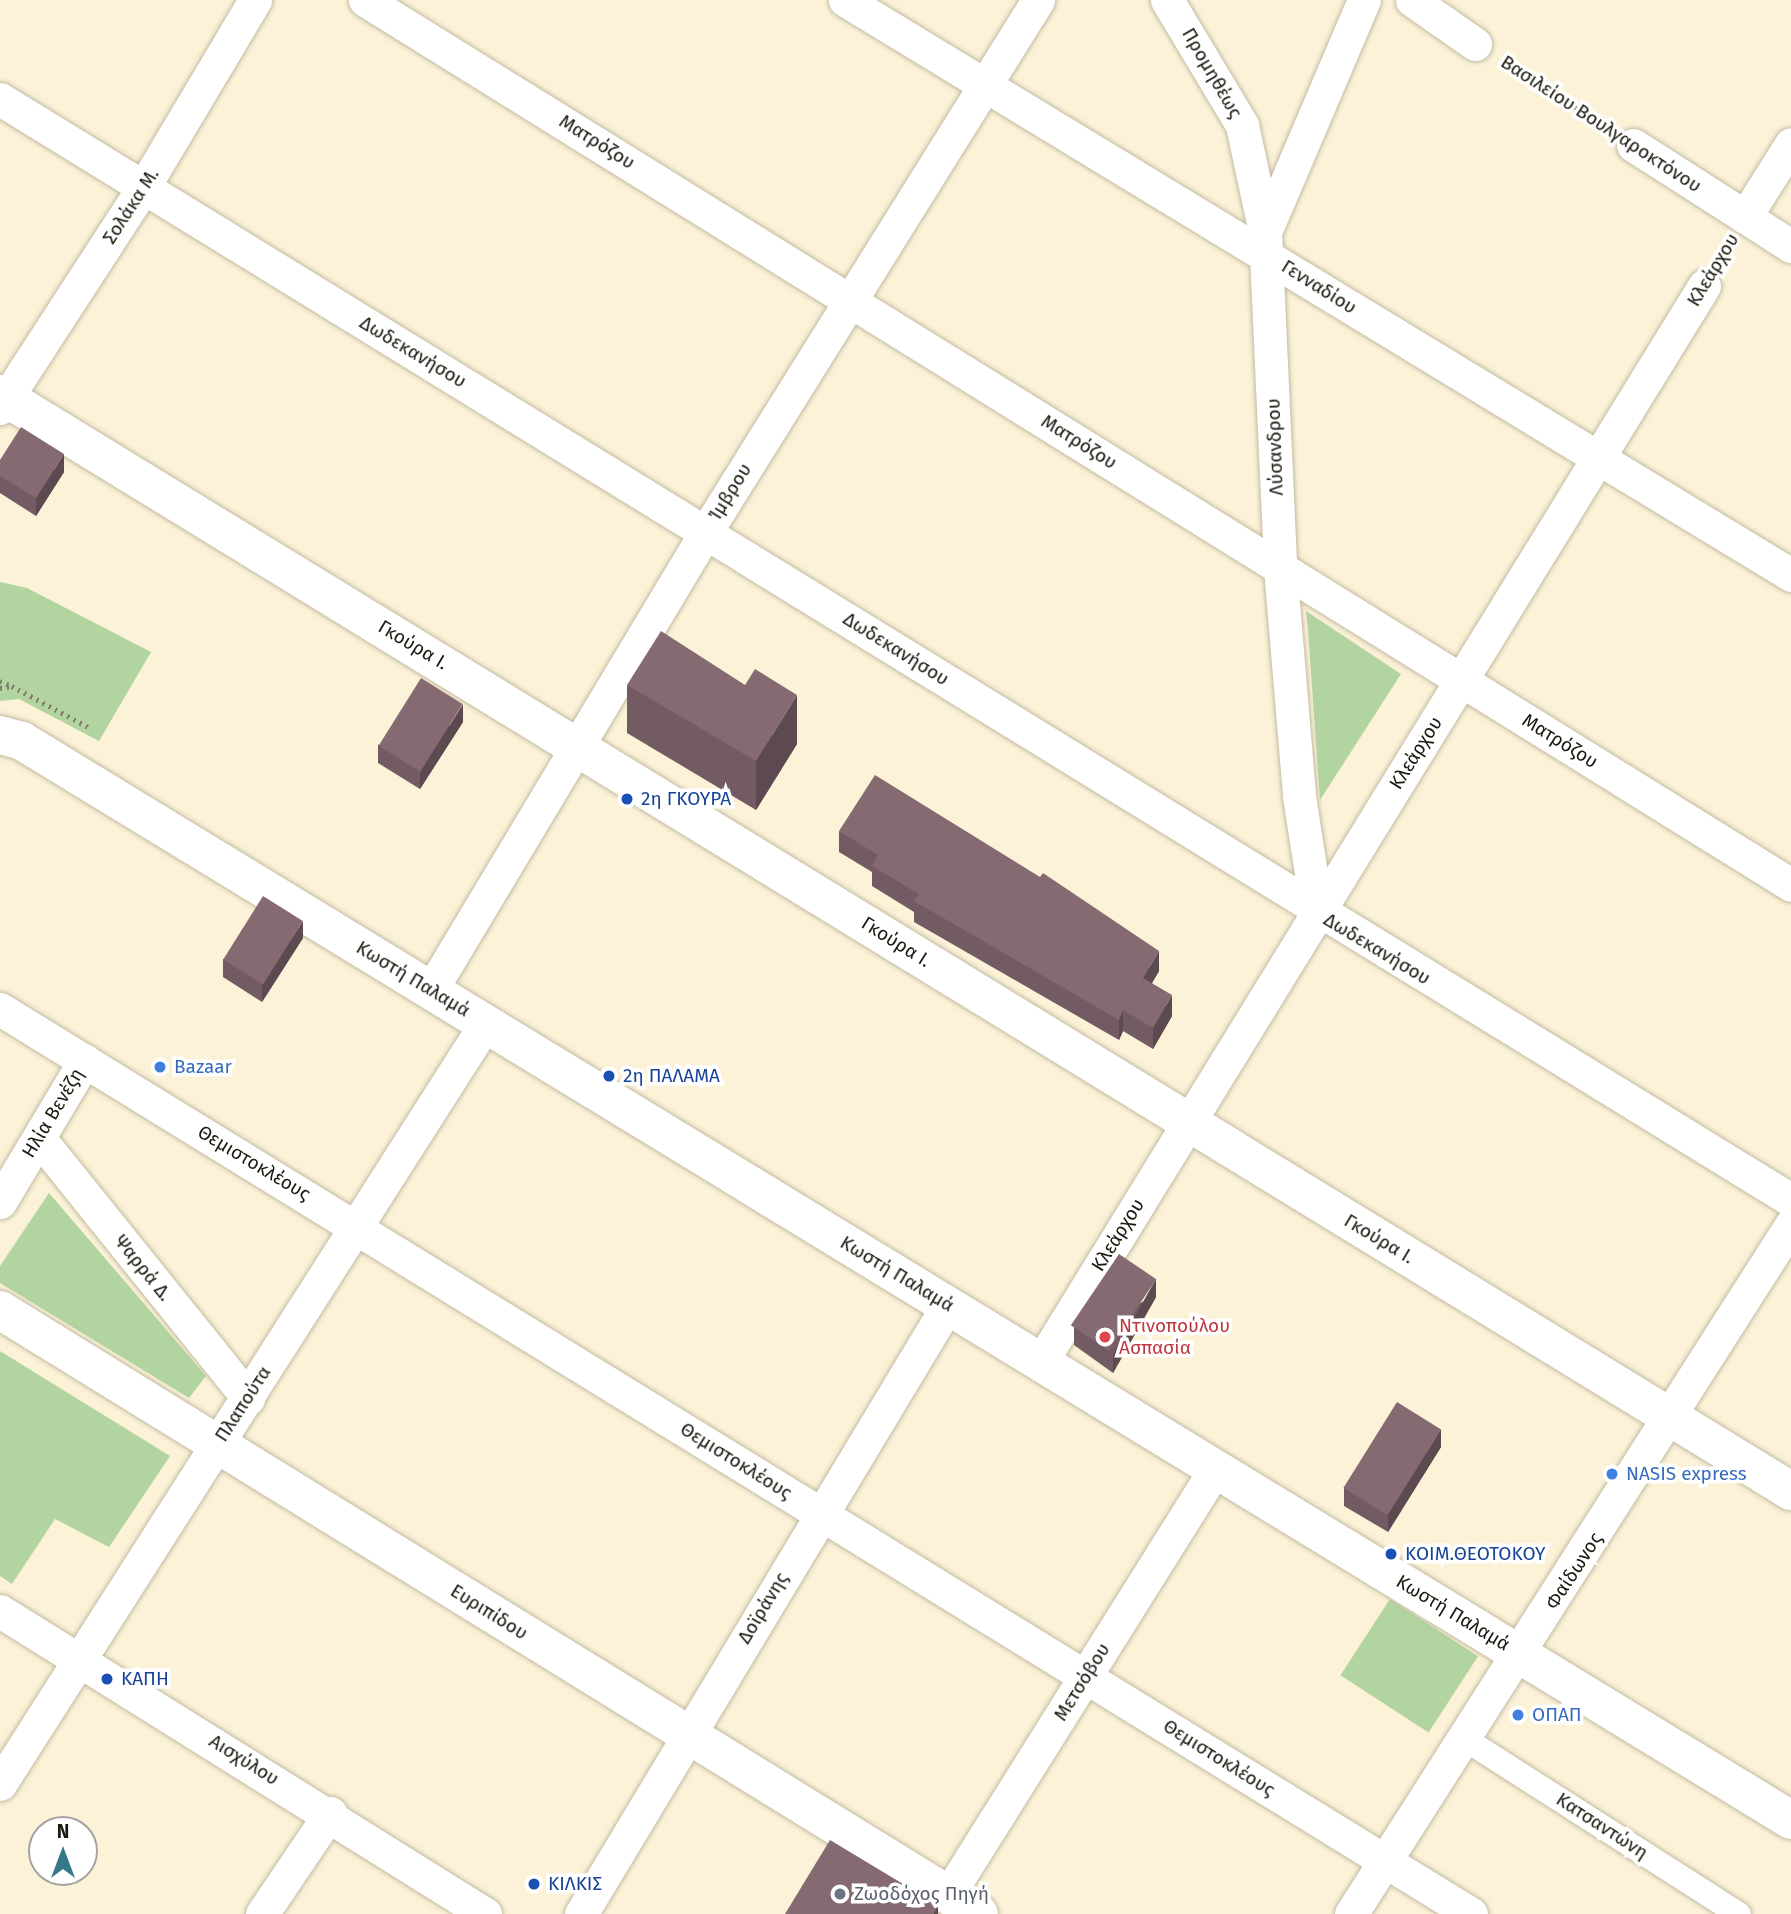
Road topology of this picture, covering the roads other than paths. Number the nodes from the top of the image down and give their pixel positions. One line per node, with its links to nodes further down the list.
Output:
1 (255, 0): 13 (street, Σολάκα Μ.)
2 (365, 0): 18 (street, Ματρόζου)
3 (845, 0): 9 (street, Γενναδίου)
4 (1038, 0): 9 (street, Ίμβρου)
5 (1167, 0): 15 (street, Προμηθέως)
6 (1364, 0): 15 (street, Λύσανδρου)
7 (1412, 0): 8 (street)
8 (1475, 44)
9 (985, 82): 15 (street, Γενναδίου); 18 (street, Ίμβρου)
10 (0, 99): 13 (street, Δωδεκανήσου)
11 (1791, 144): 14 (street, Κλεάρχου)
12 (1633, 145): 14 (street, Βασιλείου Βουλγαροκτόνου)
13 (143, 188): 19 (street, Σολάκα Μ.); 21 (street, Δωδεκανήσου)
14 (1745, 217): 16 (street, Βασιλείου Βουλγαροκτόνου)
15 (1266, 244): 20 (street, Γενναδίου); 22 (street, Λύσανδρου)
16 (1791, 246)
17 (1704, 286): 20 (street, Κλεάρχου)
18 (850, 298): 21 (street, Ίμβρου); 22 (street, Ματρόζου)
19 (2, 400): 26 (street, Γκούρα Ι.)
20 (1598, 458): 23 (street, Γενναδίου); 24 (street, Κλεάρχου)
21 (707, 530): 26 (street, Ίμβρου); 28 (street, Δωδεκανήσου)
22 (1280, 568): 24 (street, Ματρόζου); 28 (street, Λύσανδρου)
23 (1791, 575)
24 (1461, 680): 27 (street, Ματρόζου); 28 (street, Κλεάρχου)
25 (0, 735): 29 (street, Κωστή Παλαμά)
26 (579, 747): 29 (street, Ίμβρου); 33 (street, Γκούρα Ι.)
27 (1791, 885)
28 (1317, 912): 33 (street, Κλεάρχου); 35 (street, Δωδεκανήσου)
29 (431, 990): 31 (street, Κωστή Παλαμά)
30 (0, 1009): 32 (street, Θεμιστοκλέους)
31 (486, 1023): 38 (street, Πλαπούτα); 39 (street, Κωστή Παλαμά)
32 (85, 1060): 34 (street, Ηλία Βενέζη); 38 (street, Θεμιστοκλέους)
33 (1188, 1122): 41 (street, Κλεάρχου); 43 (street, Γκούρα Ι.)
34 (39, 1138): 36 (street, Ηλία Βενέζη); 42 (street, Ψαρρά Δ.)
35 (1791, 1200)
36 (0, 1202)
37 (1791, 1225): 43 (street, Φαίδωνος)
38 (356, 1226): 42 (street, Πλαπούτα); 47 (street, Θεμιστοκλέους)
39 (948, 1305): 41 (street, Κωστή Παλαμά); 47 (street, Δοϊράνης)
40 (0, 1310): 44 (street, Ευριπίδου)
41 (1041, 1362): 45 (street, Κωστή Παλαμά)
42 (247, 1398): 44 (street, Πλαπούτα)
43 (1672, 1418): 46 (street, Γκούρα Ι.); 49 (street, Φαίδωνος)
44 (218, 1444): 50 (street, Πλαπούτα); 52 (street, Ευριπίδου)
45 (1216, 1468): 49 (street, Κωστή Παλαμά); 51 (street, Μετσόβου)
46 (1791, 1491)
47 (820, 1513): 51 (street, Θεμιστοκλέους); 52 (street, Δοϊράνης)
48 (0, 1611): 50 (street, Αισχύλου)
49 (1520, 1654): 53 (street, Φαίδωνος); 56 (street, Κωστή Παλαμά)
50 (80, 1658): 54 (street, Πλαπούτα); 55 (street, Αισχύλου)
51 (1086, 1676): 57 (street, Θεμιστοκλέους); 58 (street, Μετσόβου)
52 (686, 1734): 58 (street, Ευριπίδου); 61 (street, Δοϊράνης)
53 (1465, 1739): 57 (street, Φαίδωνος); 64 (street, Κατσαντώνη)
54 (0, 1784)
55 (330, 1813): 59 (street); 60 (street, Αισχύλου)
56 (1791, 1819)
57 (1385, 1861): 62 (street, Φαίδωνος); 63 (street, Θεμιστοκλέους)
58 (963, 1904)
59 (262, 1914)
60 (485, 1914)
61 (581, 1914)
62 (1351, 1914)
63 (1471, 1914)
64 (1739, 1914)

